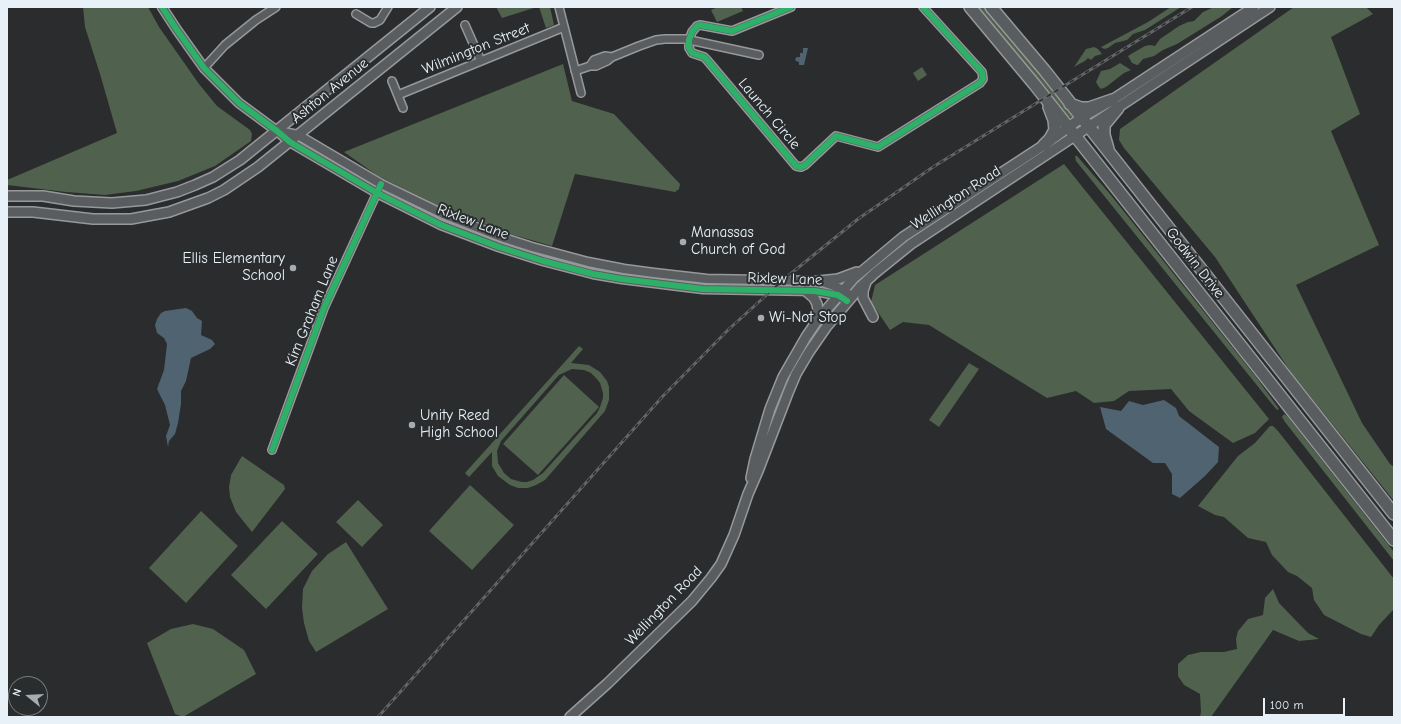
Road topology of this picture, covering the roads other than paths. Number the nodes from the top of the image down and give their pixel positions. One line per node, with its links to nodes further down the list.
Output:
1 (162, 7): 19 (street, Rixlew Lane)
2 (276, 7): 19 (street)
3 (388, 7): 13 (street)
4 (430, 7): 29 (main road, Ashton Avenue)
5 (457, 7): 31 (main road, Ashton Avenue)
6 (559, 7): 15 (street)
7 (791, 7): 16 (street)
8 (923, 7): 16 (street, Launch Circle)
9 (970, 7): 24 (main road, Godwin Drive)
10 (991, 7): 25 (main road, Godwin Drive)
11 (1254, 7): 26 (main road, Wellington Road)
12 (1270, 7): 26 (main road, Wellington Road)
13 (356, 14)
14 (465, 25): 18 (street)
15 (564, 26): 18 (street, Wilmington Street); 20 (street)
16 (689, 40): 17 (street); 20 (street)
17 (759, 55)
18 (481, 61): 23 (street, Wilmington Street)
19 (204, 68): 29 (street, Rixlew Lane)
20 (575, 72): 22 (street)
21 (392, 81): 23 (street)
22 (580, 93)
23 (398, 95): 27 (street)
24 (1045, 98): 30 (main road, Godwin Drive); 33 (main road)
25 (1070, 104): 26 (main road); 28 (main road, Godwin Drive)
26 (1115, 104): 28 (main road, Wellington Road); 34 (main road)
27 (403, 108)
28 (1085, 122): 30 (main road, Wellington Road); 34 (main road, Godwin Drive)
29 (276, 130): 31 (street, Rixlew Lane); 32 (street, Rixlew Lane); 37 (main road, Ashton Avenue)
30 (1072, 131): 33 (main road, Wellington Road); 41 (main road, Wellington Road); 50 (main road, Godwin Drive)
31 (298, 136): 32 (main road, Ashton Avenue); 35 (street, Rixlew Lane)
32 (290, 142): 36 (street, Rixlew Lane); 38 (main road, Ashton Avenue)
33 (1044, 145): 39 (main road, Wellington Road)
34 (1111, 155): 49 (main road, Godwin Drive)
35 (381, 184): 36 (street, Kim Graham Lane); 40 (street, Rixlew Lane)
36 (377, 193): 42 (street, Rixlew Lane); 47 (street, Kim Graham Lane)
37 (7, 196)
38 (7, 212)
39 (869, 265): 40 (main road); 43 (main road, Wellington Road)
40 (819, 281): 43 (street, Rixlew Lane)
41 (867, 281): 44 (main road, Wellington Road); 45 (main road)
42 (806, 291): 43 (street, Rixlew Lane); 46 (main road)
43 (841, 293): 44 (street, Rixlew Lane); 46 (main road, Wellington Road)
44 (849, 299): 48 (main road, Wellington Road)
45 (873, 317)
46 (819, 318): 48 (main road, Wellington Road)
47 (272, 450)
48 (748, 494): 51 (main road, Wellington Road)
49 (1394, 514)
50 (1394, 540)
51 (570, 717)

